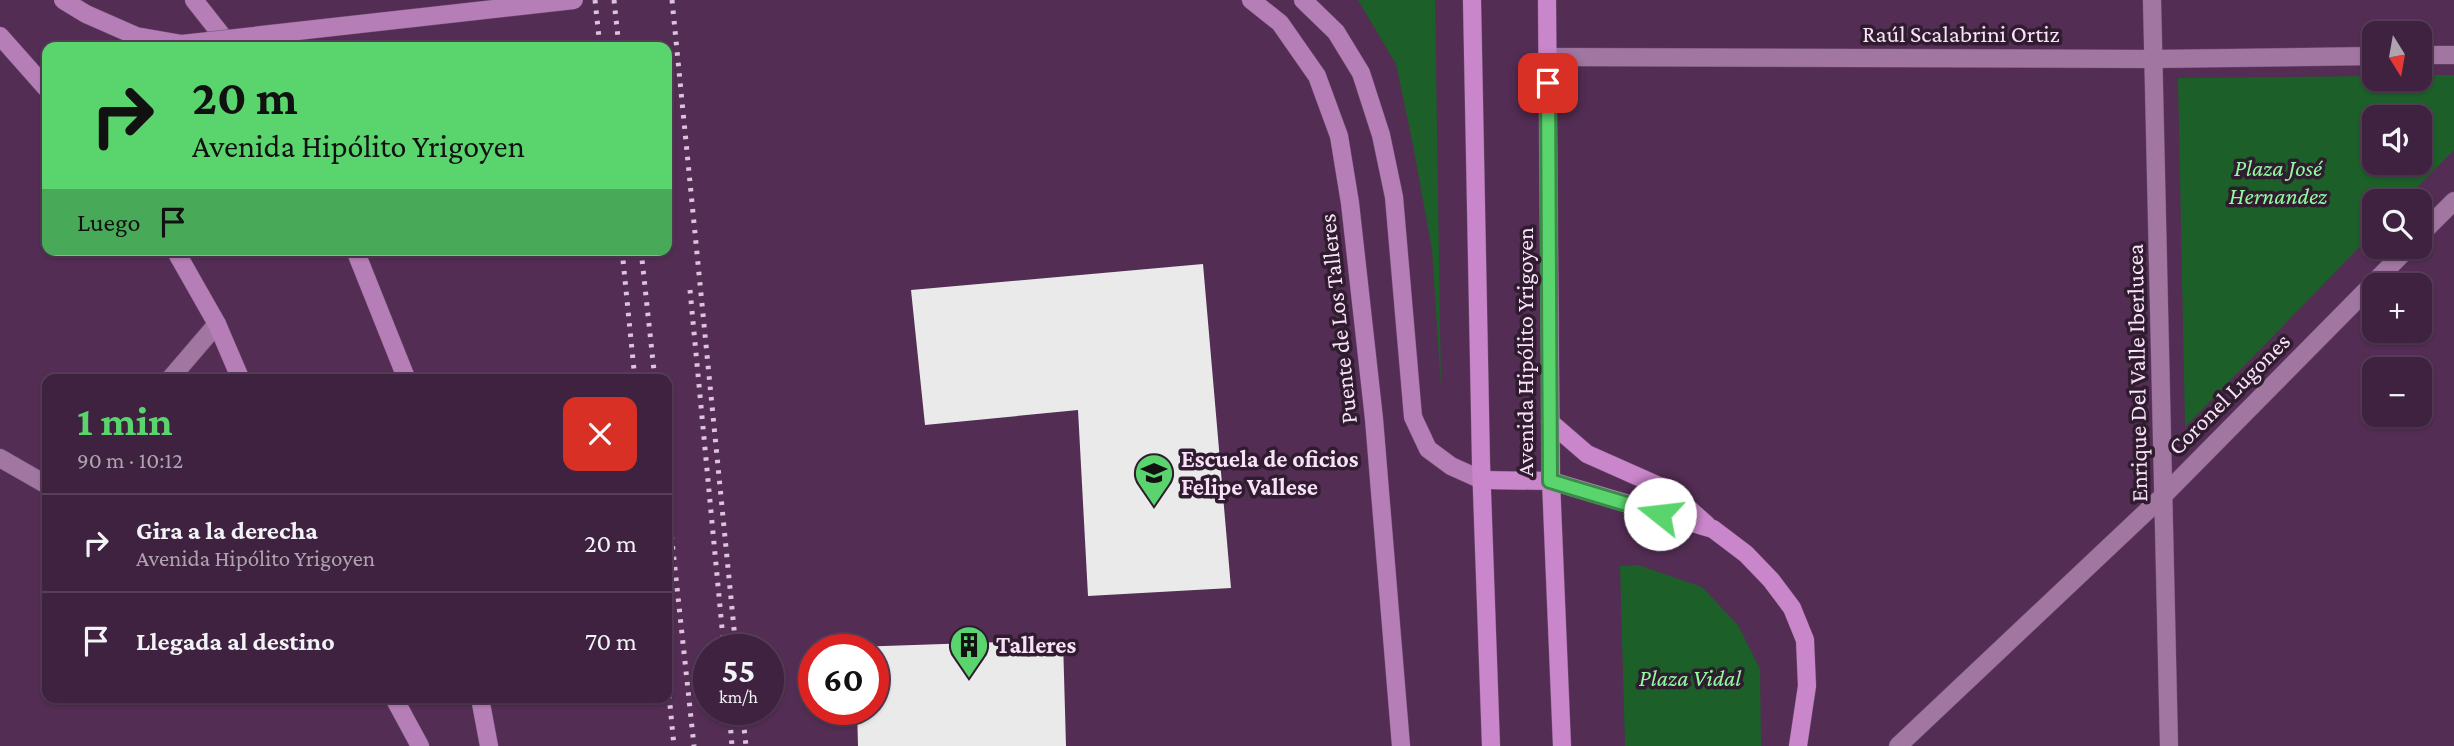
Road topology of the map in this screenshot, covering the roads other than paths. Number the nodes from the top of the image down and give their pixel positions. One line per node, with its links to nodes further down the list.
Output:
1 (62, 0): 10 (main road, bridge)
2 (194, 0): 12 (main road)
3 (574, 0): 11 (main road, bridge)
4 (1251, 0): 39 (main road, Puente de Los Talleres)
5 (1303, 0): 30 (main road)
6 (1472, 0): 30 (main road, Avenida Hipólito Yrigoyen)
7 (1547, 0): 16 (main road, Avenida Hipólito Yrigoyen)
8 (2152, 0): 17 (street, Enrique Del Valle Iberlucea)
9 (0, 36): 18 (main road)
10 (170, 42)
11 (200, 42)
12 (227, 42)
13 (2432, 55): 14 (street)
14 (2454, 55)
15 (2362, 56): 17 (street, Raúl Scalabrini Ortiz)
16 (1548, 57): 17 (street, Raúl Scalabrini Ortiz); 28 (main road, Avenida Hipólito Yrigoyen)
17 (2153, 59): 33 (street, Enrique Del Valle Iberlucea)
18 (42, 83)
19 (2454, 201): 20 (street)
20 (2432, 223)
21 (178, 256): 24 (main road)
22 (357, 256): 27 (main road)
23 (2397, 259): 33 (street, Coronel Lugones)
24 (217, 324): 25 (street); 26 (main road)
25 (174, 374)
26 (239, 374)
27 (405, 374)
28 (1550, 422): 31 (main road, Avenida Hipólito Yrigoyen); 34 (main road)
29 (0, 458): 32 (street)
30 (1482, 480): 31 (main road); 40 (main road, Avenida Hipólito Yrigoyen)
31 (1550, 481): 34 (main road); 41 (main road, Avenida Hipólito Yrigoyen)
32 (42, 482)
33 (2164, 495): 43 (street, Coronel Lugones); 44 (street, Enrique Del Valle Iberlucea)
34 (1713, 529): 42 (main road)
35 (397, 703): 37 (main road)
36 (481, 703): 38 (main road)
37 (420, 746)
38 (489, 746)
39 (1401, 746)
40 (1491, 746)
41 (1562, 746)
42 (1798, 746)
43 (1898, 746)
44 (2169, 746)

